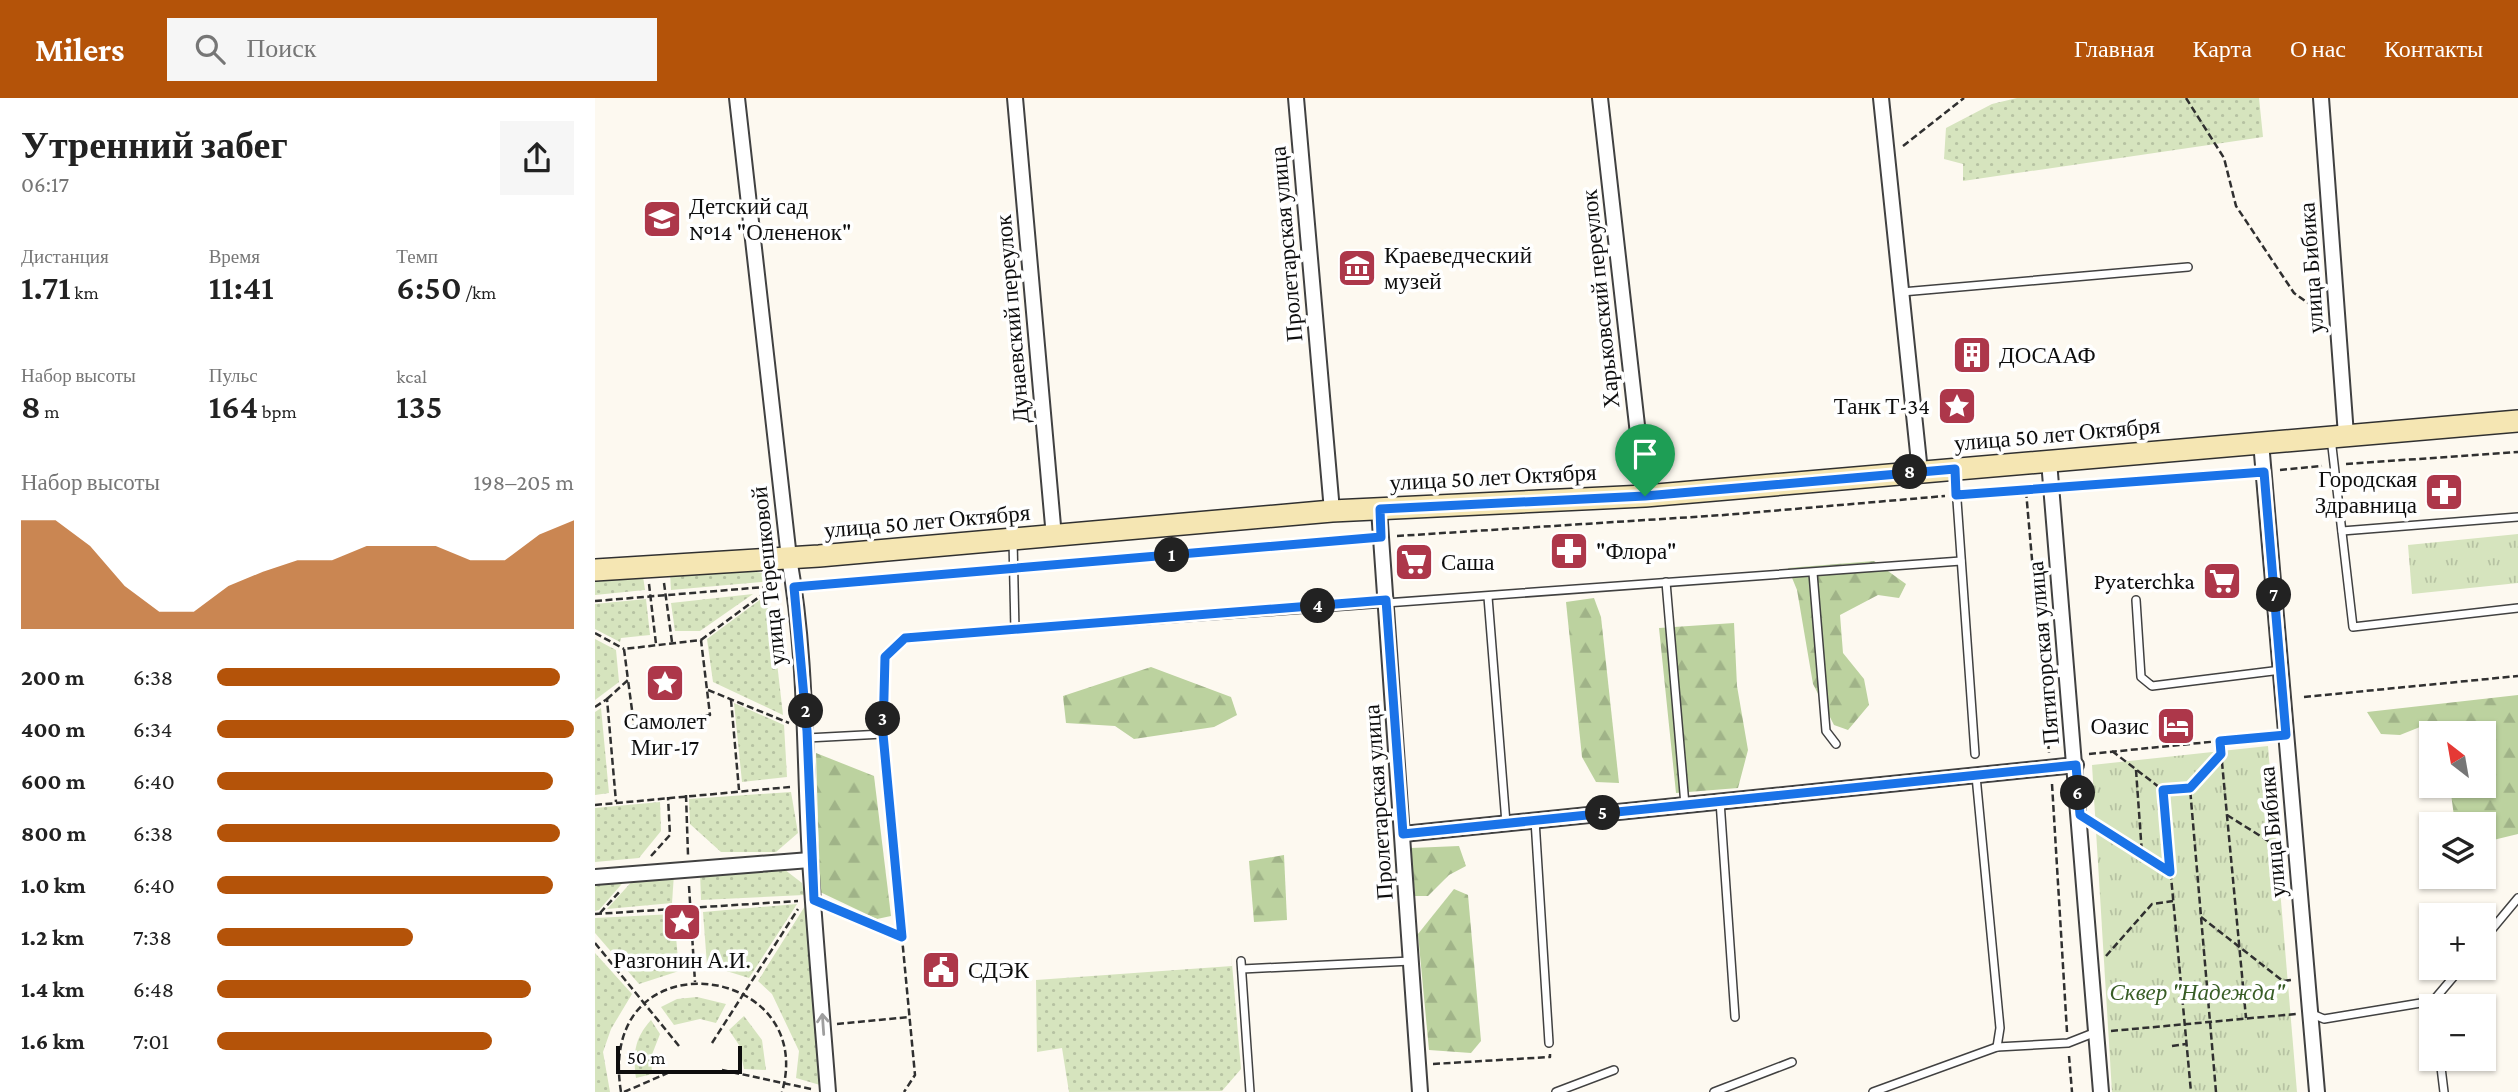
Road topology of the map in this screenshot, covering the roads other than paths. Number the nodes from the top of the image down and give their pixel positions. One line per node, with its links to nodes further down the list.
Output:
1 (737, 98): 22 (street, улица Терешковой)
2 (1015, 98): 20 (street, Дунаевский переулок)
3 (1296, 98): 17 (street, Пролетарская улица)
4 (1600, 98): 15 (street, Харьковский переулок)
5 (1881, 98): 8 (street)
6 (2321, 98): 10 (street, улица Бибика)
7 (2188, 267): 8 (lane)
8 (1901, 292): 14 (street)
9 (2518, 421): 10 (main road, улица 50 лет Октября)
10 (2339, 436): 11 (main road, улица 50 лет Октября); 19 (lane)
11 (2261, 442): 12 (main road, улица 50 лет Октября); 32 (street, улица Бибика)
12 (2049, 461): 13 (main road, улица 50 лет Октября); 36 (street, Пятигорская улица)
13 (1955, 469): 14 (main road, улица 50 лет Октября); 23 (lane)
14 (1920, 472): 15 (main road, улица 50 лет Октября)
15 (1645, 496): 16 (main road, улица 50 лет Октября)
16 (1380, 509): 17 (main road, улица 50 лет Октября); 28 (street, Пролетарская улица)
17 (1332, 511): 20 (main road, улица 50 лет Октября)
18 (2518, 516): 19 (lane)
19 (2342, 531): 30 (lane)
20 (1054, 537): 21 (main road, улица 50 лет Октября)
21 (1013, 540): 22 (main road, улица 50 лет Октября); 31 (lane)
22 (789, 558): 24 (main road, улица 50 лет Октября); 33 (street, улица Терешковой)
23 (1961, 561): 25 (lane); 35 (lane)
24 (595, 570)
25 (1813, 573): 26 (lane); 34 (lane)
26 (1666, 582): 27 (lane); 39 (lane)
27 (1488, 597): 28 (lane); 41 (lane)
28 (1386, 600): 31 (lane); 42 (street, Пролетарская улица)
29 (2136, 600): 32 (lane)
30 (2518, 608)
31 (1016, 631): 33 (lane)
32 (2281, 670): 49 (street, улица Бибика)
33 (807, 734): 43 (street, улица Терешковой)
34 (1836, 744)
35 (1975, 754)
36 (2076, 765): 37 (street); 51 (street, Пятигорская улица)
37 (1976, 775): 38 (street); 53 (lane)
38 (1720, 801): 39 (street); 50 (lane)
39 (1685, 805): 40 (street)
40 (1535, 820): 41 (street); 52 (lane)
41 (1506, 823): 42 (street)
42 (1403, 834): 47 (street, Пролетарская улица)
43 (810, 860): 44 (street); 57 (street, улица Терешковой, one-way to 43)
44 (595, 877)
45 (2518, 898): 46 (lane)
46 (2496, 924)
47 (1411, 961): 58 (lane); 59 (street, Пролетарская улица)
48 (2419, 1006): 49 (lane)
49 (2310, 1012): 64 (street, улица Бибика)
50 (1735, 1017)
51 (2097, 1032): 53 (lane); 63 (street, Пятигорская улица)
52 (1549, 1042)
53 (1997, 1047): 62 (lane)
54 (1793, 1062): 61 (lane)
55 (1613, 1070): 60 (lane)
56 (2441, 1071): 65 (lane)
57 (822, 1091)
58 (1250, 1092)
59 (1420, 1092)
60 (1556, 1092)
61 (1714, 1092)
62 (1873, 1092)
63 (2101, 1092)
64 (2317, 1092)
65 (2444, 1092)

